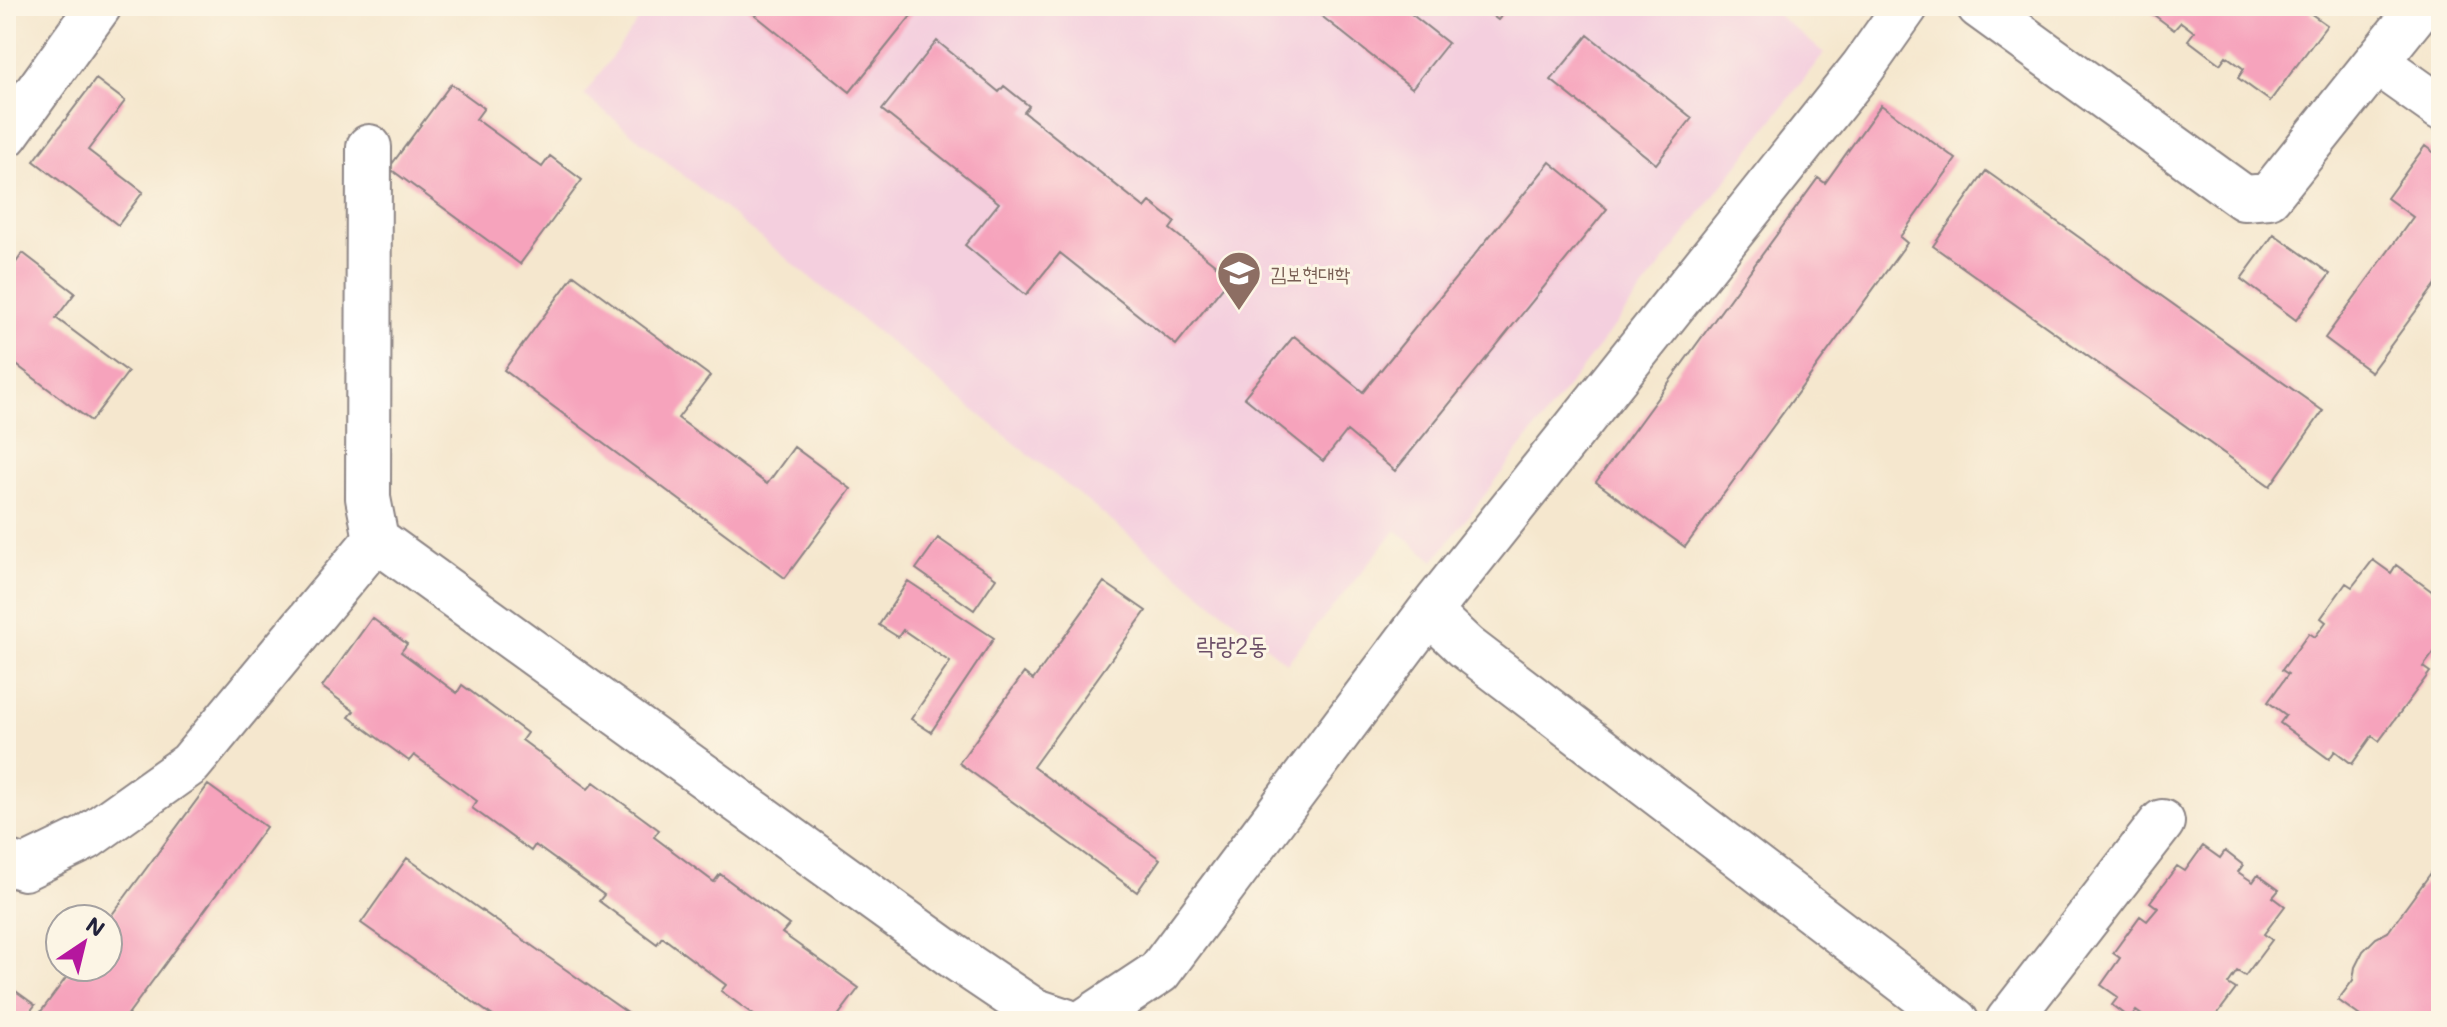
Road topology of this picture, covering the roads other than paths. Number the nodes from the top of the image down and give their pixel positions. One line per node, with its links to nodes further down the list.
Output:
1 (99, 6): 7 (street)
2 (1906, 6): 10 (street)
3 (1979, 6): 5 (street)
4 (2421, 6): 5 (street)
5 (2376, 62): 6 (street)
6 (2441, 108)
7 (6, 135)
8 (369, 147): 9 (street)
9 (376, 539): 12 (street); 13 (street)
10 (1429, 612): 14 (street); 15 (street)
11 (2162, 822): 16 (street)
12 (6, 862)
13 (1042, 1017)
14 (1085, 1021)
15 (1956, 1021)
16 (2008, 1021)

